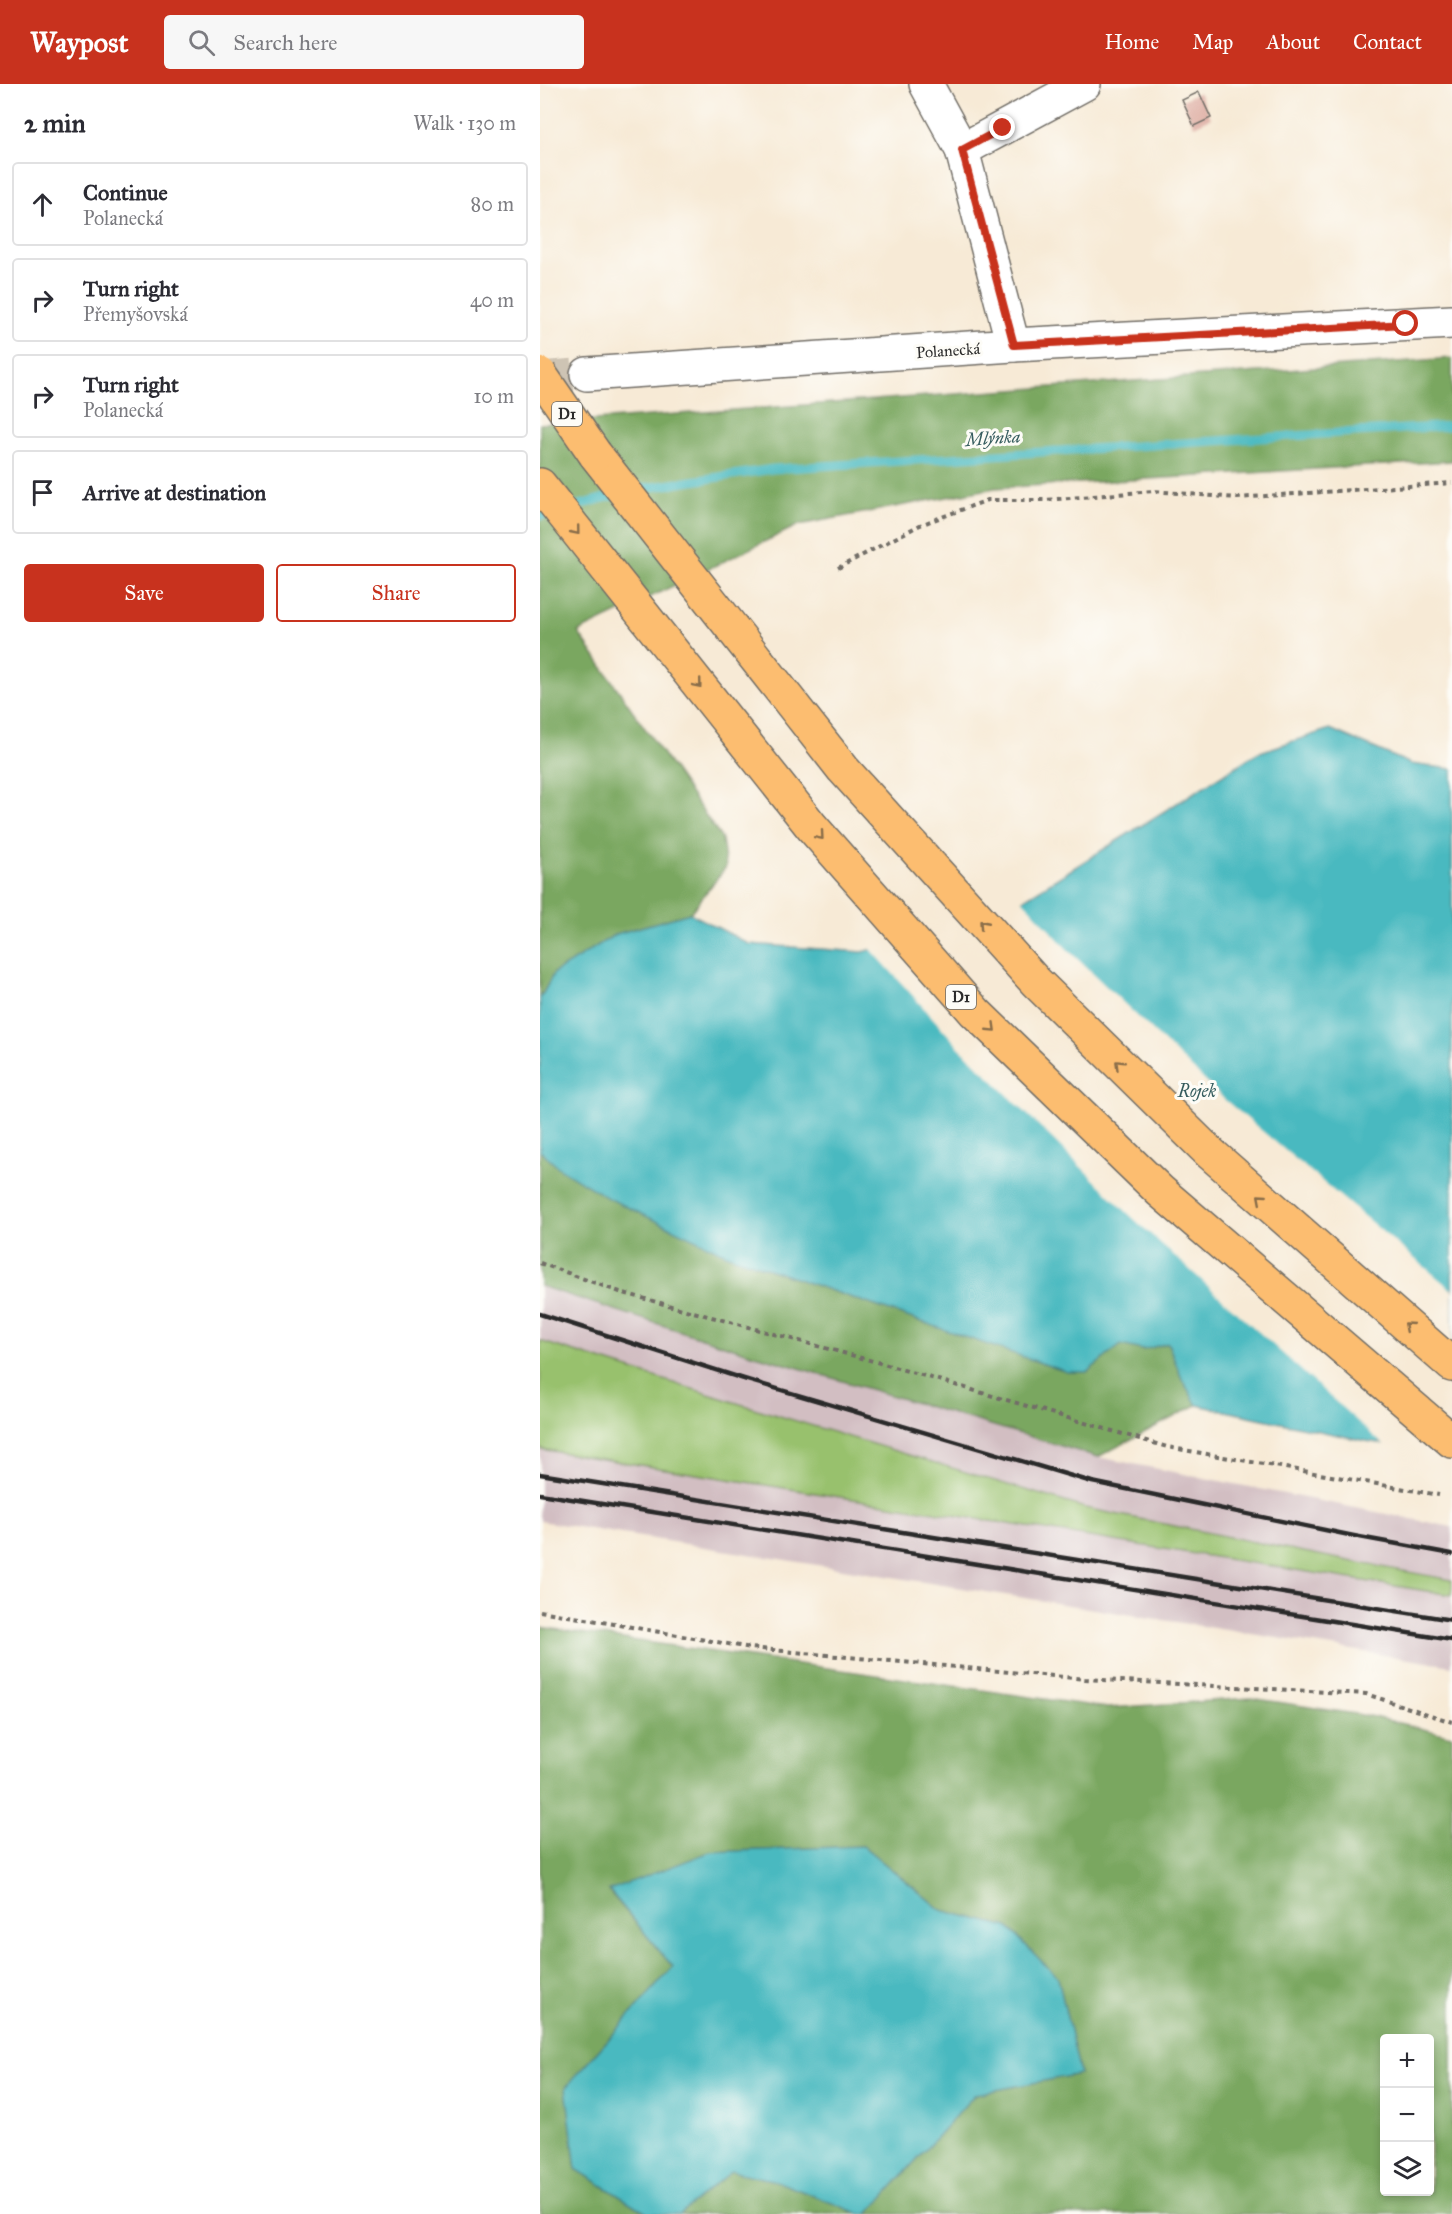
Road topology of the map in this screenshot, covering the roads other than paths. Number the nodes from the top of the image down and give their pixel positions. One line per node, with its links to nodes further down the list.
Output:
1 (926, 84): 3 (street)
2 (1084, 84): 3 (street)
3 (962, 150): 5 (street)
4 (1452, 322): 5 (street, Polanecká)
5 (1014, 345): 7 (street, Polanecká)
6 (540, 374): 9 (highway, D1, one-way to 6, bridge)
7 (587, 374)
8 (540, 485): 10 (highway, D1, one-way to 10)
9 (1452, 1365)
10 (1452, 1441)

